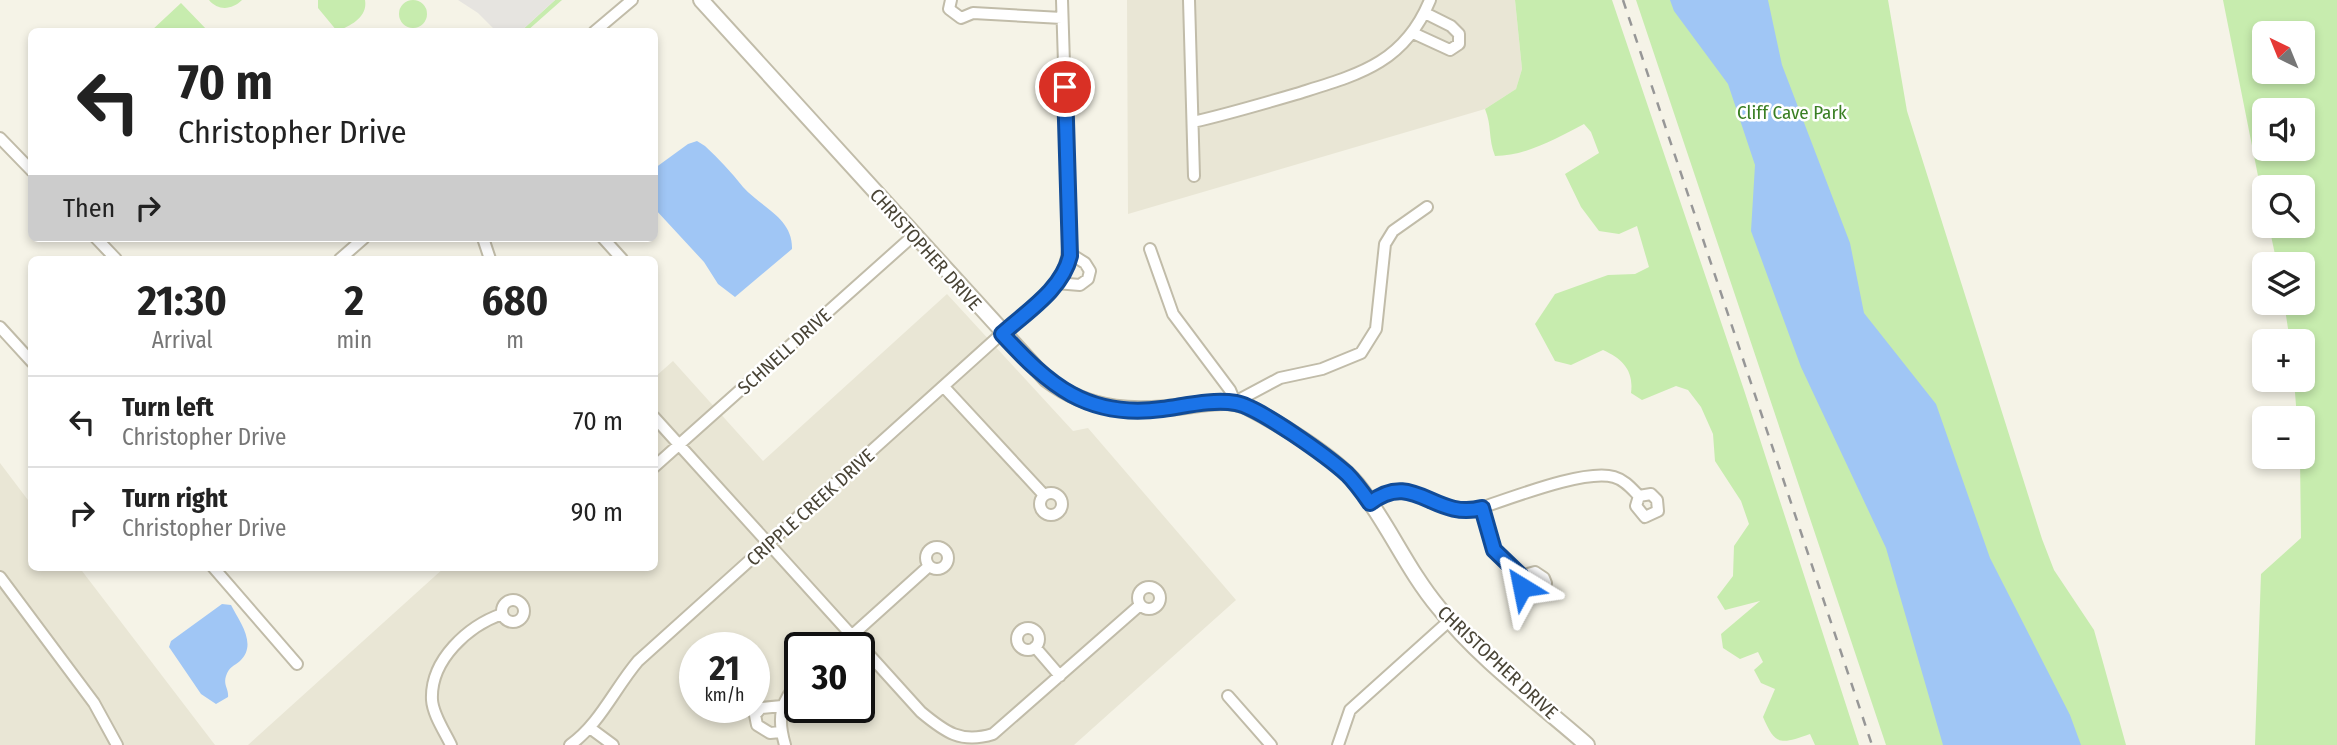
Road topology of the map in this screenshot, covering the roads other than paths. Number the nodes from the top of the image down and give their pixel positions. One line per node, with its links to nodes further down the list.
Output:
1 (632, 0): 11 (street)
2 (701, 0): 18 (street, CHRISTOPHER DRIVE)
3 (951, 0): 8 (street)
4 (970, 0): 8 (street)
5 (1062, 0): 10 (street, CRIPPLE CREEK DRIVE)
6 (1189, 0): 13 (street)
7 (1430, 0): 9 (street)
8 (973, 13): 10 (street)
9 (1425, 13): 12 (street); 12 (street)
10 (1062, 18): 23 (street, CRIPPLE CREEK DRIVE)
11 (599, 28)
12 (1413, 33): 13 (street)
13 (1193, 122): 16 (street)
14 (0, 138): 15 (street)
15 (28, 167)
16 (1194, 176)
17 (1427, 207): 32 (street)
18 (914, 235): 29 (street, CHRISTOPHER DRIVE); 34 (street, SCHNELL DRIVE)
19 (100, 242): 24 (street)
20 (359, 242): 25 (street)
21 (607, 242): 26 (street)
22 (1150, 249): 32 (street)
23 (1069, 253): 27 (street, CRIPPLE CREEK DRIVE); 27 (street)
24 (113, 256)
25 (343, 256)
26 (619, 256)
27 (1056, 284): 29 (street, CRIPPLE CREEK DRIVE)
28 (0, 327): 30 (street)
29 (1002, 334): 31 (street, CRIPPLE CREEK DRIVE); 32 (street, CHRISTOPHER DRIVE)
30 (28, 358)
31 (944, 387): 36 (street); 40 (street, CRIPPLE CREEK DRIVE)
32 (1235, 402): 38 (street, CHRISTOPHER DRIVE)
33 (658, 421): 34 (street)
34 (679, 444): 35 (street, SCHNELL DRIVE); 40 (street)
35 (658, 463)
36 (1044, 495)
37 (1639, 496): 39 (street)
38 (1370, 503): 39 (street); 47 (street, CHRISTOPHER DRIVE)
39 (1482, 508): 43 (street)
40 (767, 544): 48 (street); 57 (street, CRIPPLE CREEK DRIVE)
41 (929, 566): 49 (street)
42 (216, 571): 52 (street)
43 (1521, 576)
44 (0, 578): 62 (street)
45 (1140, 605): 53 (street)
46 (502, 614): 63 (street)
47 (1449, 621): 67 (street); 68 (street, CHRISTOPHER DRIVE)
48 (846, 632)
49 (855, 632)
50 (1035, 647): 53 (street)
51 (875, 663): 59 (street)
52 (297, 664)
53 (1060, 676): 60 (street)
54 (1228, 696): 66 (street)
55 (784, 698): 56 (street)
56 (782, 706): 58 (street); 58 (street)
57 (590, 728): 61 (street, CRIPPLE CREEK DRIVE); 64 (street)
58 (781, 732): 65 (street)
59 (952, 740): 60 (street)
60 (977, 742)
61 (573, 743)
62 (117, 745)
63 (451, 745)
64 (612, 745)
65 (785, 745)
66 (1271, 745)
67 (1338, 745)
68 (1587, 745)

